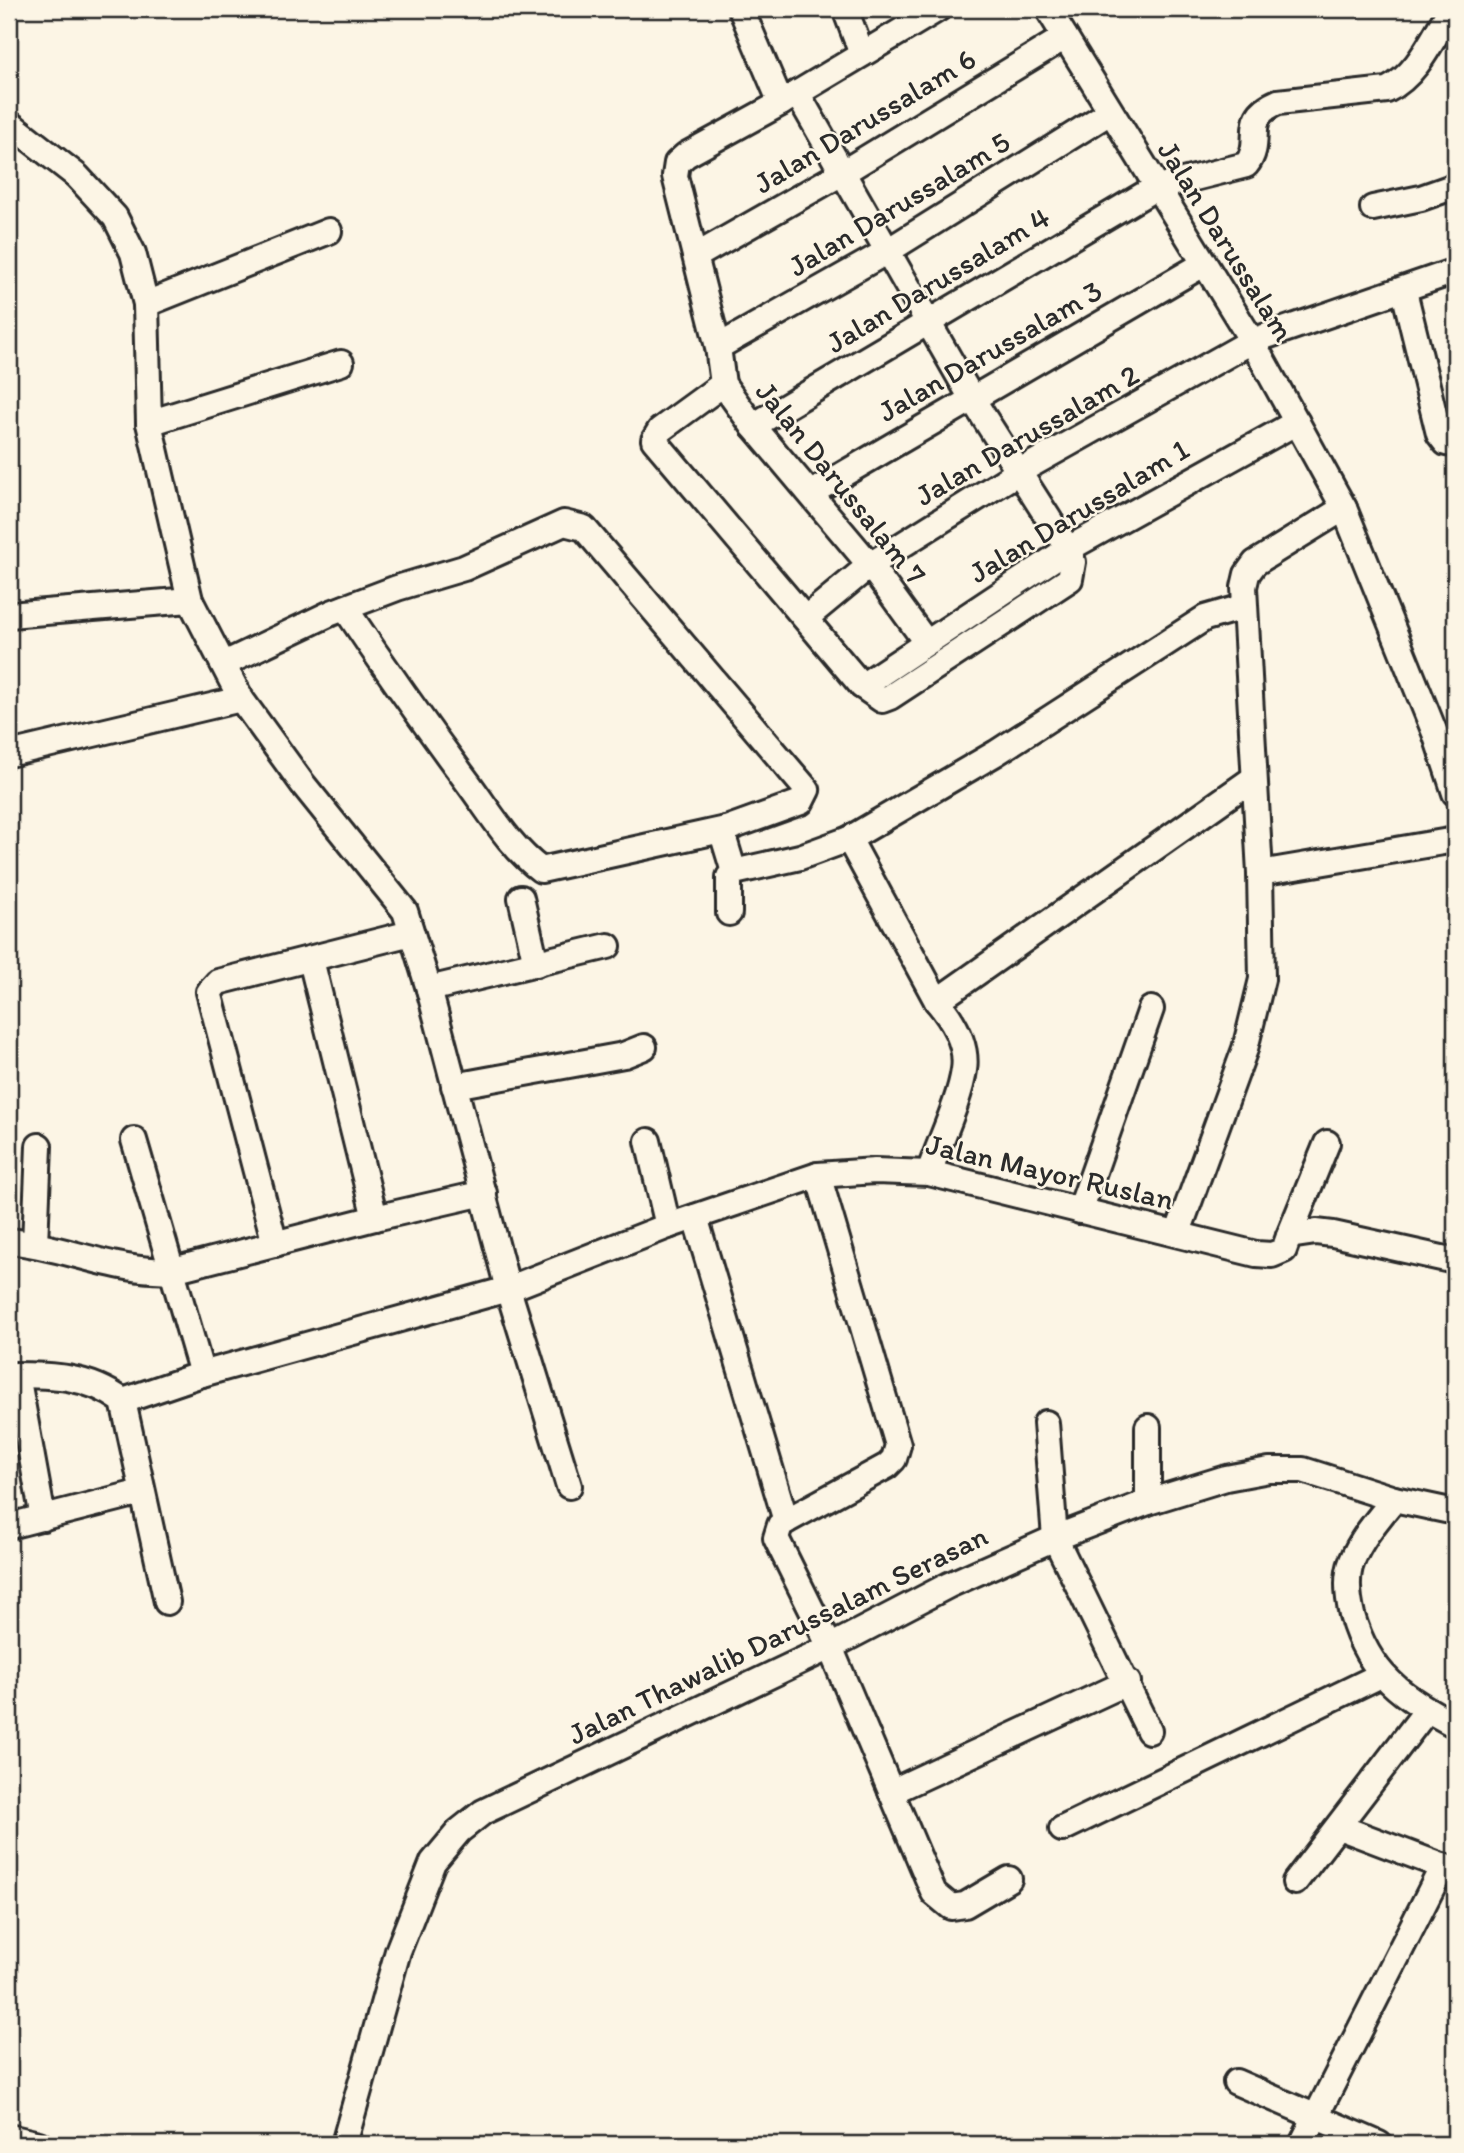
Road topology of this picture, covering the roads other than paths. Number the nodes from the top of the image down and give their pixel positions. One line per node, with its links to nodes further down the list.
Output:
1 (741, 9): 8 (street)
2 (845, 9): 7 (street)
3 (938, 9): 7 (street, Jalan Darussalam 7)
4 (1048, 9): 6 (street, Jalan Darussalam)
5 (1451, 9): 13 (street, Jalan Darussalam 4)
6 (1065, 37): 9 (street, Jalan Darussalam); 11 (street, Jalan Darussalam 6)
7 (862, 54): 8 (street, Jalan Darussalam 7)
8 (789, 98): 11 (street); 17 (street, Jalan Darussalam 7)
9 (1110, 111): 13 (street, Jalan Darussalam); 16 (street, Jalan Darussalam 5)
10 (9, 123): 21 (street)
11 (842, 173): 16 (street); 17 (street, Jalan Darussalam 6)
12 (1455, 186): 14 (street)
13 (1156, 188): 18 (street, Jalan Darussalam); 22 (street, Jalan Darussalam 4)
14 (1373, 208)
15 (329, 231): 21 (street)
16 (886, 251): 22 (street); 24 (street, Jalan Darussalam 5)
17 (696, 256): 24 (street, Jalan Darussalam 7)
18 (1202, 265): 23 (street, Jalan Darussalam); 27 (street, Jalan Darussalam 3)
19 (1455, 271): 20 (street, Jalan Darussalam 2)
20 (1404, 290): 23 (street, Jalan Darussalam 2); 31 (street)
21 (146, 304): 29 (street)
22 (930, 320): 27 (street); 30 (street, Jalan Darussalam 4)
23 (1252, 341): 28 (street, Jalan Darussalam); 32 (street, Jalan Darussalam 2)
24 (718, 347): 26 (street, Jalan Darussalam 7)
25 (341, 363): 29 (street)
26 (723, 384): 30 (street, Jalan Darussalam 7); 41 (street)
27 (971, 397): 32 (street); 33 (street, Jalan Darussalam 3)
28 (1297, 422): 34 (street, Jalan Darussalam); 35 (street, Jalan Darussalam 1)
29 (149, 423): 37 (street)
30 (753, 426): 33 (street, Jalan Darussalam 7)
31 (1455, 444)
32 (1020, 471): 35 (street); 36 (street, Jalan Darussalam 2)
33 (811, 492): 36 (street, Jalan Darussalam 7)
34 (1344, 508): 38 (street); 48 (street, Jalan Darussalam)
35 (1068, 549): 42 (street, Jalan Darussalam 1); 44 (street)
36 (870, 565): 41 (street, Jalan Darussalam 2); 42 (street, Jalan Darussalam 7)
37 (190, 600): 40 (street); 43 (street)
38 (1243, 607): 47 (street); 50 (street)
39 (345, 608): 43 (street); 49 (street); 49 (street)
40 (9, 615)
41 (806, 618): 44 (street)
42 (926, 642): 44 (street, Jalan Darussalam 1)
43 (224, 664): 45 (street)
44 (862, 686)
45 (241, 699): 46 (street); 56 (street)
46 (9, 754)
47 (1254, 778): 53 (street); 61 (street)
48 (1455, 793)
49 (726, 829): 52 (street)
50 (849, 839): 52 (street); 61 (street)
51 (1455, 840): 53 (street)
52 (734, 872): 55 (street)
53 (1260, 873): 76 (street)
54 (521, 898): 59 (street)
55 (729, 913)
56 (411, 933): 58 (street); 60 (street)
57 (608, 946): 59 (street)
58 (312, 960): 74 (street); 80 (street)
59 (536, 964): 60 (street)
60 (429, 989): 64 (street)
61 (937, 1001): 69 (street)
62 (1151, 1009): 72 (street)
63 (644, 1047): 64 (street)
64 (454, 1086): 71 (street)
65 (134, 1140): 82 (street)
66 (648, 1142): 75 (street)
67 (1327, 1143): 77 (street)
68 (39, 1146): 79 (street)
69 (929, 1173): 70 (street, Jalan Mayor Ruslan); 72 (street, Jalan Mayor Ruslan)
70 (818, 1175): 73 (street, Jalan Mayor Ruslan); 95 (street)
71 (484, 1193): 74 (street); 83 (street)
72 (1080, 1211): 76 (street, Jalan Mayor Ruslan)
73 (695, 1217): 75 (street, Jalan Mayor Ruslan); 95 (street)
74 (375, 1218): 80 (street)
75 (668, 1226): 83 (street, Jalan Mayor Ruslan)
76 (1178, 1232): 77 (street, Jalan Mayor Ruslan)
77 (1289, 1236): 81 (street)
78 (9, 1241): 79 (street)
79 (35, 1244): 82 (street)
80 (275, 1244): 82 (street)
81 (1455, 1261)
82 (173, 1270): 84 (street)
83 (508, 1289): 84 (street, Jalan Mayor Ruslan); 89 (street)
84 (202, 1374): 86 (street, Jalan Mayor Ruslan)
85 (13, 1375): 86 (street); 94 (street)
86 (123, 1401): 90 (street)
87 (1046, 1423): 97 (street)
88 (1148, 1427): 92 (street)
89 (569, 1486)
90 (142, 1492): 94 (street); 98 (street)
91 (1394, 1499): 92 (street, Jalan Thawalib Darussalam Serasan); 93 (street, Jalan Thawalib Darussalam Serasan); 100 (street)
92 (1148, 1503): 97 (street, Jalan Thawalib Darussalam Serasan)
93 (1455, 1512)
94 (43, 1518): 96 (street)
95 (786, 1521): 99 (street)
96 (9, 1526)
97 (1055, 1538): 99 (street, Jalan Thawalib Darussalam Serasan); 101 (street)
98 (167, 1602)
99 (830, 1647): 105 (street); 115 (street, Jalan Thawalib Darussalam Serasan)
100 (1381, 1675): 102 (street); 107 (street)
101 (1128, 1682): 104 (street); 105 (street)
102 (1427, 1710): 103 (street); 106 (street)
103 (1455, 1725)
104 (1149, 1731)
105 (891, 1792): 109 (street)
106 (1339, 1827): 108 (street); 110 (street)
107 (1062, 1829)
108 (1449, 1869): 112 (street)
109 (1009, 1879)
110 (1296, 1882)
111 (1236, 2082): 112 (street)
112 (1314, 2118): 116 (street); 117 (street)
113 (9, 2137): 114 (street)
114 (39, 2144)
115 (344, 2144)
116 (1302, 2144)
117 (1379, 2144)

